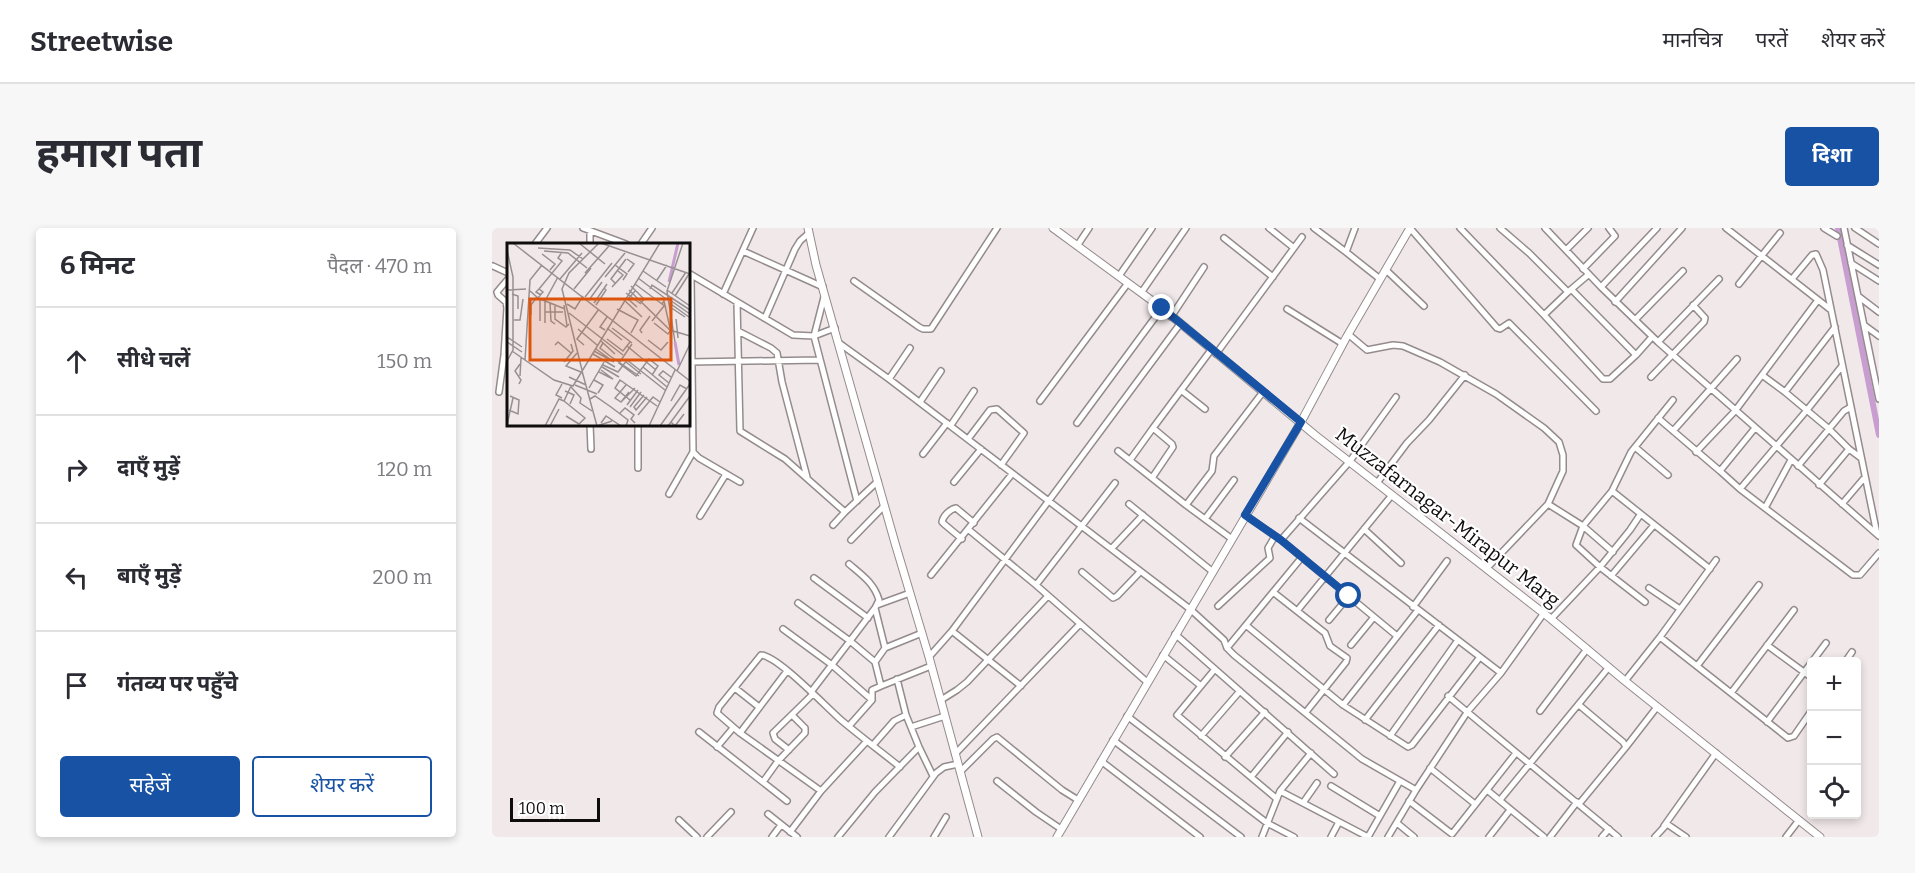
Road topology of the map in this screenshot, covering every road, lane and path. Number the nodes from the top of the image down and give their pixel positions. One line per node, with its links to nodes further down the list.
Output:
1 (547, 228): 31 (street)
2 (583, 228): 25 (street)
3 (652, 228): 34 (street)
4 (753, 228): 40 (street)
5 (997, 228): 60 (street)
6 (1053, 228): 37 (main road, Muzzafarnagar-Mirapur Marg)
7 (1089, 228): 37 (street)
8 (1152, 228): 54 (street)
9 (1186, 228): 67 (street)
10 (1269, 228): 38 (street)
11 (1314, 228): 41 (street)
12 (1355, 228): 41 (street)
13 (1410, 228): 49 (main road); 128 (street)
14 (1460, 228): 82 (street)
15 (1500, 228): 66 (street)
16 (1588, 228): 39 (street)
17 (1609, 228): 47 (street)
18 (1658, 228): 65 (street)
19 (1682, 228): 72 (street)
20 (1726, 228): 42 (street)
21 (1844, 228): 29 (street)
22 (1855, 228): 35 (street)
23 (1547, 229): 39 (street)
24 (1828, 229): 29 (street)
25 (590, 231): 32 (street); 33 (street)
26 (809, 231): 48 (street); 64 (main road)
27 (1780, 233): 42 (street)
28 (1302, 237): 38 (street)
29 (1842, 237): 36 (street)
30 (1224, 238): 55 (street)
31 (536, 243)
32 (590, 243)
33 (623, 243)
34 (642, 243)
35 (1879, 244)
36 (1847, 245): 43 (street); 44 (street)
37 (1077, 246): 54 (main road, Muzzafarnagar-Mirapur Marg)
38 (1294, 248): 55 (street)
39 (1566, 250): 47 (street)
40 (743, 251): 48 (street); 68 (street)
41 (1346, 252): 56 (street)
42 (1761, 257): 58 (street); 63 (street)
43 (1851, 263): 61 (street); 70 (street)
44 (1879, 265)
45 (493, 266): 51 (street)
46 (1204, 267): 83 (street)
47 (1584, 269): 53 (street)
48 (786, 270): 64 (street); 84 (street)
49 (1386, 270): 56 (main road); 77 (street)
50 (1683, 271): 85 (street)
51 (507, 273)
52 (690, 274): 68 (street); 106 (street)
53 (1588, 275): 65 (street); 66 (street)
54 (1119, 276): 62 (main road, Muzzafarnagar-Mirapur Marg)
55 (1273, 277): 99 (street)
56 (1380, 279): 91 (main road)
57 (1719, 279): 74 (street)
58 (1792, 279): 71 (street); 80 (street)
59 (507, 280): 75 (street)
60 (854, 281)
61 (1879, 281)
62 (1128, 283): 67 (main road, Muzzafarnagar-Mirapur Marg); 124 (street)
63 (1739, 284)
64 (822, 287): 69 (main road)
65 (1601, 287): 72 (street)
66 (1570, 291): 82 (street); 100 (street)
67 (1141, 293): 78 (main road, Muzzafarnagar-Mirapur Marg)
68 (723, 294): 73 (street)
69 (825, 295): 89 (main road); 92 (street)
70 (1858, 296): 81 (street); 87 (street)
71 (1818, 300): 80 (street); 111 (street)
72 (1615, 302): 85 (street)
73 (737, 303): 84 (street); 90 (street)
74 (1693, 305): 96 (street); 101 (street)
75 (507, 306)
76 (507, 306): 109 (street)
77 (1424, 306)
78 (1162, 308): 83 (main road, Muzzafarnagar-Mirapur Marg); 133 (street)
79 (1287, 309): 97 (street)
80 (1831, 310): 88 (street)
81 (1879, 312)
82 (1544, 315): 100 (street)
83 (1171, 316): 86 (main road, Muzzafarnagar-Mirapur Marg)
84 (765, 318): 92 (street)
85 (1635, 320): 94 (street)
86 (1180, 324): 99 (main road, Muzzafarnagar-Mirapur Marg); 177 (street)
87 (1864, 326): 93 (street); 122 (street)
88 (1834, 327): 107 (street); 120 (street)
89 (835, 328): 92 (street); 95 (main road)
90 (738, 331): 104 (street); 105 (street)
91 (1348, 334): 97 (main road); 110 (street)
92 (814, 336): 103 (street)
93 (1879, 336)
94 (1652, 337): 96 (street); 100 (street)
95 (839, 342): 114 (street); 166 (main road)
96 (1658, 342): 101 (street)
97 (1342, 344): 132 (main road)
98 (910, 348): 114 (street)
99 (1213, 352): 115 (street); 119 (main road, Muzzafarnagar-Mirapur Marg)
100 (1636, 355)
101 (1673, 356): 113 (street); 116 (street)
102 (1737, 358): 116 (street)
103 (819, 360): 105 (street); 176 (street)
104 (738, 361): 105 (street); 106 (street); 164 (street)
105 (779, 361): 164 (street)
106 (690, 362): 148 (street)
107 (1842, 366): 126 (street); 130 (street)
108 (941, 371): 125 (street)
109 (501, 374): 112 (street); 118 (street)
110 (1465, 375): 170 (street); 179 (street)
111 (1762, 375): 120 (street); 129 (street)
112 (507, 376)
113 (1651, 377)
114 (890, 378): 125 (street)
115 (1181, 390): 127 (street); 137 (street)
116 (1711, 390): 129 (street); 140 (street)
117 (974, 391): 134 (street)
118 (498, 392)
119 (1263, 392): 132 (main road, Muzzafarnagar-Mirapur Marg); 181 (street)
120 (1785, 392): 130 (street)
121 (1396, 398): 153 (street)
122 (1879, 399)
123 (1673, 400): 131 (street)
124 (1040, 401)
125 (920, 402): 134 (street)
126 (1851, 406): 139 (street); 151 (street)
127 (1204, 409)
128 (1596, 411)
129 (1735, 411): 138 (street); 149 (street)
130 (1807, 411): 139 (street); 143 (street)
131 (1658, 418): 140 (street); 142 (street)
132 (1301, 422): 153 (main road, Muzzafarnagar-Mirapur Marg); 186 (main road)
133 (1077, 423)
134 (949, 424): 141 (street); 150 (street)
135 (590, 426): 145 (street)
136 (638, 426): 157 (street)
137 (1152, 428): 152 (street); 163 (street)
138 (1755, 428): 143 (street); 158 (street)
139 (1828, 428): 146 (street); 156 (street)
140 (1673, 431): 149 (street)
141 (968, 439): 144 (street); 155 (street)
142 (1635, 447): 161 (street); 173 (street)
143 (1776, 447): 154 (street); 172 (street)
144 (981, 449): 155 (street); 168 (street)
145 (591, 450)
146 (1849, 450): 151 (street); 171 (street)
147 (1118, 451): 152 (street)
148 (693, 452): 159 (street); 174 (street)
149 (1696, 452): 158 (street)
150 (923, 454)
151 (1861, 458): 162 (street)
152 (1130, 460): 163 (street)
153 (1350, 460): 170 (main road, Muzzafarnagar-Mirapur Marg); 189 (street)
154 (1791, 460): 156 (street); 183 (street)
155 (1001, 465): 160 (street)
156 (1798, 466): 171 (street)
157 (638, 468)
158 (1720, 471): 172 (street)
159 (726, 474): 167 (street); 188 (street)
160 (1012, 474): 177 (street); 191 (street)
161 (1668, 475)
162 (1865, 477): 180 (street); 198 (street)
163 (1152, 478): 181 (street)
164 (807, 479): 184 (street)
165 (1234, 480): 190 (street)
166 (878, 481): 176 (street); 182 (main road)
167 (740, 482)
168 (954, 482)
169 (1115, 483): 195 (street)
170 (1377, 483): 175 (main road, Muzzafarnagar-Mirapur Marg)
171 (1819, 485): 180 (street)
172 (1740, 489): 183 (street)
173 (1612, 491): 187 (street); 194 (street)
174 (669, 494)
175 (1392, 495): 196 (street); 214 (main road, Muzzafarnagar-Mirapur Marg)
176 (857, 501): 184 (street)
177 (1047, 501): 195 (street); 208 (street)
178 (1129, 504): 185 (street)
179 (1548, 504): 194 (street); 214 (street)
180 (1842, 504): 198 (street)
181 (1186, 505): 190 (street)
182 (884, 506): 202 (street); 227 (main road)
183 (1765, 508): 206 (street)
184 (845, 512): 192 (street)
185 (1143, 515): 203 (street); 218 (street)
186 (1245, 515): 199 (street); 201 (main road)
187 (1640, 515): 193 (street); 204 (street)
188 (700, 516)
189 (1299, 518): 199 (street); 205 (street)
190 (1205, 519): 201 (street)
191 (974, 523): 197 (street); 200 (street)
192 (833, 525)
193 (1654, 525): 215 (street); 221 (street)
194 (1582, 526): 204 (street); 213 (street)
195 (1083, 527): 203 (street); 223 (street)
196 (1364, 529): 205 (street); 211 (street)
197 (969, 530): 200 (street); 208 (street)
198 (1878, 535)
199 (1278, 538): 207 (street); 232 (street)
200 (962, 539): 219 (street)
201 (1232, 539): 218 (main road)
202 (851, 540)
203 (1112, 548): 217 (street)
204 (1614, 552): 213 (street)
205 (1343, 553): 220 (street); 235 (street)
206 (1879, 553)
207 (1302, 556): 220 (street); 226 (street)
208 (1005, 559): 223 (street); 248 (street)
209 (1716, 560): 215 (street)
210 (1446, 561): 235 (street)
211 (1401, 563)
212 (849, 564): 233 (street)
213 (1600, 567): 221 (street); 242 (street)
214 (1487, 568): 239 (main road, Muzzafarnagar-Mirapur Marg)
215 (1710, 569): 236 (street)
216 (1082, 572): 217 (street)
217 (1140, 572): 234 (street)
218 (1213, 572): 234 (main road)
219 (931, 575)
220 (1325, 576): 229 (street); 238 (street)
221 (1611, 576): 230 (street)
222 (814, 578): 241 (street)
223 (1036, 585): 228 (street)
224 (1759, 585): 270 (street)
225 (1649, 588): 236 (street)
226 (1273, 592): 238 (street); 246 (street)
227 (910, 593): 233 (street); 249 (main road)
228 (1048, 596): 244 (street); 266 (street)
229 (1349, 596): 240 (street); 243 (street)
230 (1645, 602)
231 (798, 603): 254 (street)
232 (1218, 606)
233 (876, 607): 241 (street); 258 (street)
234 (1190, 609): 250 (main road); 259 (street)
235 (1416, 609): 245 (street); 251 (street)
236 (1680, 609): 252 (street)
237 (1794, 610): 257 (street)
238 (1297, 611): 284 (street)
239 (1544, 613): 242 (main road, Muzzafarnagar-Mirapur Marg); 275 (street)
240 (1374, 617): 251 (street); 256 (street)
241 (868, 618): 254 (street)
242 (1551, 619): 260 (main road, Muzzafarnagar-Mirapur Marg)
243 (1329, 620)
244 (1080, 624): 279 (street); 281 (street)
245 (1438, 625): 253 (street); 304 (street)
246 (1247, 626): 259 (street); 284 (street)
247 (783, 629): 268 (street)
248 (952, 631): 263 (street); 266 (street)
249 (922, 633): 258 (street); 263 (main road)
250 (1175, 634): 262 (main road); 272 (street)
251 (1397, 636): 291 (street)
252 (1660, 637): 270 (street); 278 (street)
253 (1458, 640): 264 (street); 313 (street)
254 (850, 641): 267 (street); 268 (street)
255 (1826, 643): 274 (street)
256 (1351, 645)
257 (1767, 645): 274 (street); 287 (street)
258 (885, 648): 267 (street)
259 (1227, 648): 299 (street)
260 (1587, 649): 271 (main road, Muzzafarnagar-Mirapur Marg); 296 (street)
261 (1852, 652): 265 (street)
262 (1163, 655): 279 (main road); 282 (street)
263 (929, 657): 269 (main road)
264 (1480, 657): 275 (street); 288 (street)
265 (1848, 657)
266 (987, 659): 281 (street); 289 (street)
267 (875, 662): 280 (street)
268 (832, 665): 286 (street); 290 (street)
269 (931, 666): 277 (street); 289 (main road)
270 (1697, 666): 287 (street)
271 (1609, 668): 278 (main road, Muzzafarnagar-Mirapur Marg); 292 (street)
272 (1215, 669): 282 (street); 285 (street)
273 (787, 671): 283 (street); 286 (street); 293 (street)
274 (1803, 671): 276 (street); 305 (street)
275 (1501, 673): 295 (street)
276 (1807, 674)
277 (897, 679): 280 (street); 301 (street)
278 (1624, 681): 294 (main road, Muzzafarnagar-Mirapur Marg)
279 (1147, 682): 303 (main road)
280 (881, 686): 290 (street)
281 (1021, 686): 324 (street)
282 (1201, 686): 312 (street)
283 (735, 688): 293 (street); 308 (street)
284 (1323, 689): 291 (street); 299 (street)
285 (1240, 691): 298 (street); 312 (street)
286 (812, 693): 300 (street); 306 (street)
287 (1731, 693): 305 (street)
288 (1448, 696): 295 (street); 313 (street)
289 (940, 699): 302 (main road)
290 (872, 700): 306 (street)
291 (1343, 705): 304 (street)
292 (1579, 705): 319 (street); 329 (street)
293 (759, 707): 311 (street)
294 (1657, 707): 319 (street); 323 (main road, Muzzafarnagar-Mirapur Marg)
295 (1468, 711): 322 (street); 331 (street)
296 (1540, 711)
297 (1811, 711): 305 (street)
298 (1265, 712): 310 (street); 325 (street)
299 (1305, 712): 337 (street)
300 (792, 715): 320 (street); 320 (street)
301 (906, 715): 307 (street); 316 (street)
302 (945, 716): 307 (street); 324 (main road)
303 (1127, 716): 314 (main road); 361 (street)
304 (1365, 720): 313 (street)
305 (1767, 722)
306 (849, 726): 315 (street)
307 (911, 727): 318 (street)
308 (733, 728): 311 (street); 317 (street)
309 (699, 732): 317 (street)
310 (1288, 732): 321 (street); 335 (street)
311 (740, 733): 326 (street)
312 (1201, 736): 325 (street)
313 (1390, 736)
314 (1113, 740): 327 (main road); 379 (street)
315 (867, 741): 316 (street); 344 (street)
316 (873, 746): 330 (street)
317 (717, 747): 338 (street)
318 (919, 747): 330 (street); 334 (street)
319 (1626, 747): 351 (street)
320 (789, 750): 326 (street)
321 (1311, 753): 333 (street); 341 (street)
322 (1516, 753): 329 (street); 343 (street)
323 (1716, 753): 359 (main road, Muzzafarnagar-Mirapur Marg); 364 (street)
324 (955, 754): 328 (main road)
325 (1225, 757): 335 (street)
326 (778, 761): 338 (street); 344 (street)
327 (1101, 761): 346 (main road); 378 (street)
328 (958, 764): 332 (main road); 334 (street)
329 (1529, 764): 347 (street); 351 (street)
330 (900, 767): 373 (street)
331 (1430, 768): 342 (street); 352 (street)
332 (960, 772): 346 (street); 376 (main road)
333 (1335, 774)
334 (933, 776): 374 (street)
335 (1251, 777): 345 (street)
336 (997, 781): 365 (street)
337 (1400, 781): 342 (street); 356 (street)
338 (763, 782): 348 (street)
339 (1317, 783): 350 (street)
340 (1331, 786): 356 (street)
341 (1280, 790): 345 (street); 350 (street)
342 (1416, 790): 349 (street)
343 (1487, 790): 347 (street); 352 (street)
344 (821, 791): 367 (street)
345 (1277, 799): 361 (street)
346 (1078, 800): 365 (main road)
347 (1500, 800): 353 (street)
348 (787, 801)
349 (1409, 801): 362 (street); 368 (street)
350 (1303, 802): 360 (street)
351 (1578, 803): 366 (street); 388 (street)
352 (1476, 804): 368 (street)
353 (1510, 810): 386 (street); 387 (street)
354 (731, 812): 370 (street)
355 (768, 814): 363 (street)
356 (1380, 816): 383 (street)
357 (946, 817): 375 (street)
358 (679, 819): 369 (street)
359 (1799, 820): 393 (street); 394 (main road, Muzzafarnagar-Mirapur Marg)
360 (1339, 822): 382 (street); 383 (street)
361 (1267, 823): 380 (street); 381 (street)
362 (1397, 823): 384 (street); 385 (street)
363 (781, 825): 367 (street); 371 (street)
364 (1664, 826): 391 (street); 392 (street)
365 (1061, 830): 377 (main road)
366 (1609, 830): 389 (street); 390 (street)
367 (790, 832): 372 (street)
368 (1452, 836)
369 (698, 837)
370 (707, 837)
371 (772, 837)
372 (797, 837)
373 (838, 837)
374 (888, 837)
375 (934, 837)
376 (978, 837)
377 (1057, 837)
378 (1200, 837)
379 (1241, 837)
380 (1262, 837)
381 (1294, 837)
382 (1331, 837)
383 (1368, 837)
384 (1388, 837)
385 (1414, 837)
386 (1489, 837)
387 (1544, 837)
388 (1550, 837)
389 (1602, 837)
390 (1618, 837)
391 (1655, 837)
392 (1686, 837)
393 (1786, 837)
394 (1820, 837)

